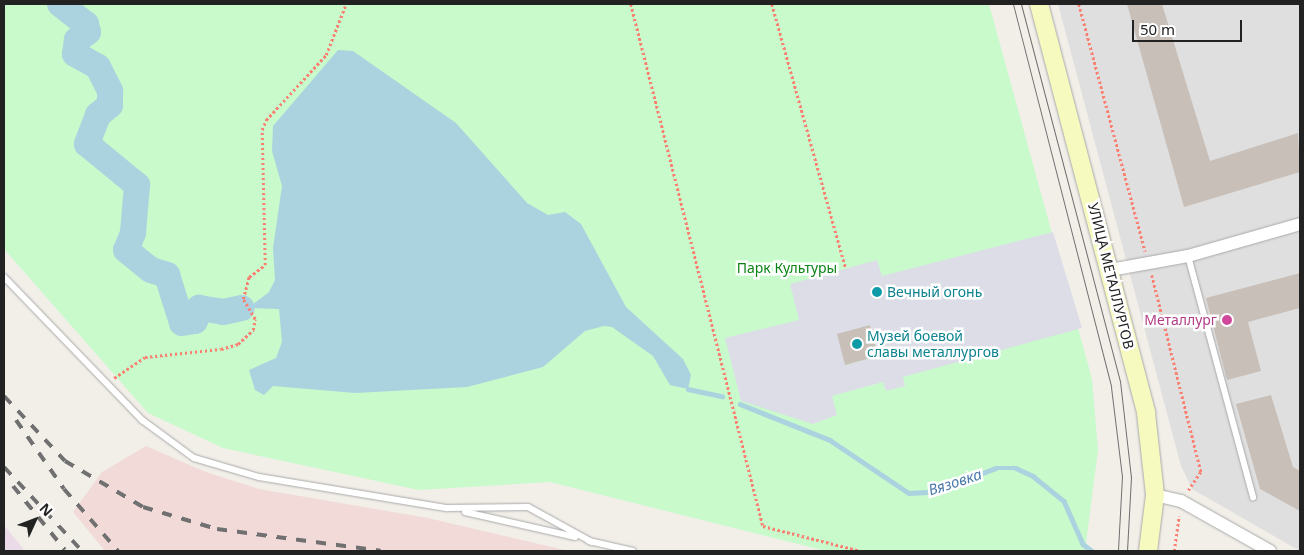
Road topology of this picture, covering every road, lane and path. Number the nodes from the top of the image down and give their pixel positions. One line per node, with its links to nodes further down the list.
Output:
1 (346, 4): 10 (path)
2 (630, 4): 16 (path)
3 (772, 4): 7 (path)
4 (1040, 4): 8 (main road, УЛИЦА МЕТАЛЛУРГОВ)
5 (1300, 224): 6 (street)
6 (1188, 256): 8 (street); 12 (lane)
7 (846, 269)
8 (1110, 270): 11 (main road, УЛИЦА МЕТАЛЛУРГОВ)
9 (4, 277): 10 (lane)
10 (106, 383): 13 (lane)
11 (1154, 495): 17 (main road, УЛИЦА МЕТАЛЛУРГОВ); 18 (street)
12 (1252, 497)
13 (447, 508): 14 (lane); 14 (lane)
14 (592, 542): 15 (lane)
15 (633, 551)
16 (861, 551)
17 (1148, 551)
18 (1270, 551)

